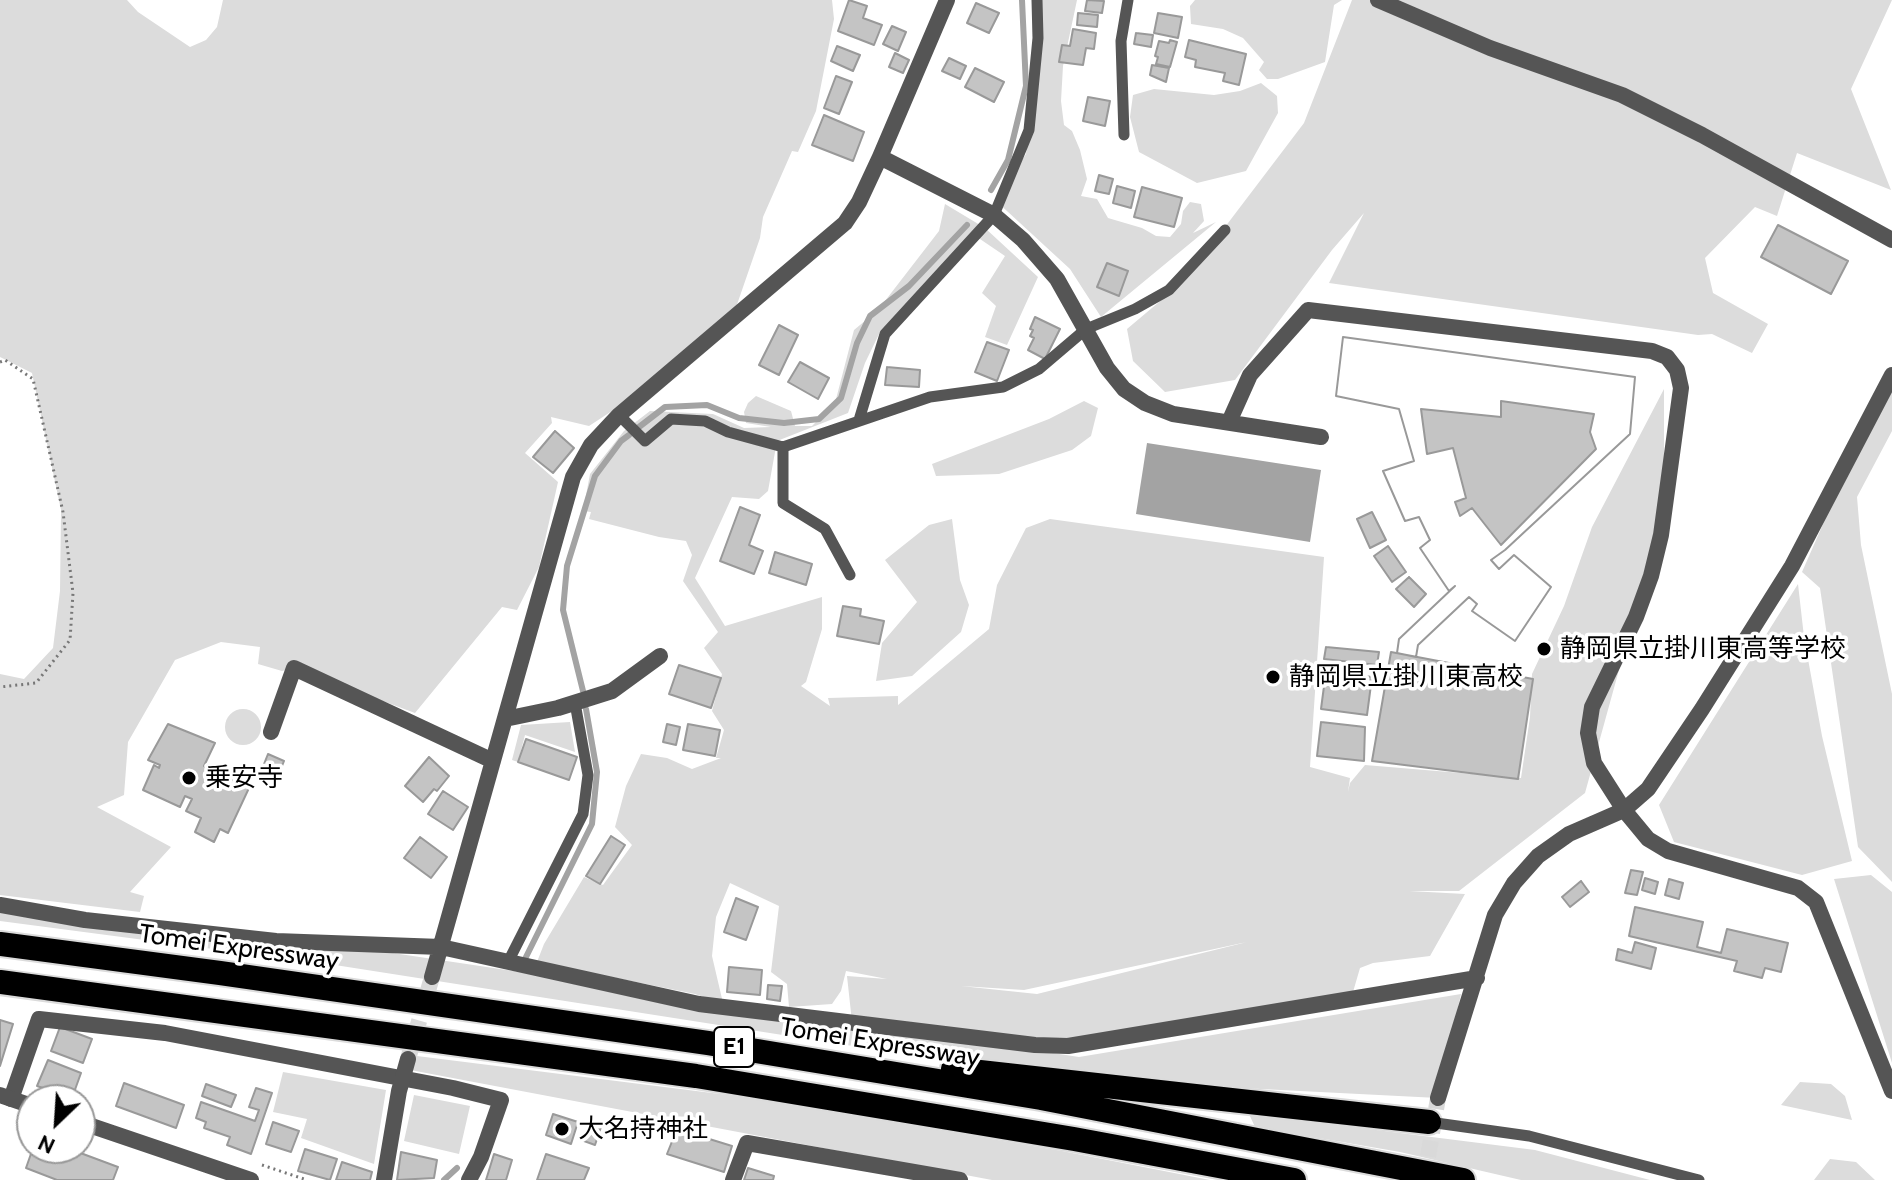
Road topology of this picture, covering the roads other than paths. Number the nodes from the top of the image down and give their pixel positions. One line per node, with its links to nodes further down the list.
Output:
1 (947, 0): 6 (street)
2 (1037, 0): 7 (lane)
3 (1128, 0): 5 (lane)
4 (1378, 0): 9 (street)
5 (1124, 135)
6 (880, 157): 7 (street); 12 (street)
7 (994, 215): 10 (street); 13 (lane)
8 (1225, 230): 10 (lane)
9 (1892, 240)
10 (1086, 329): 13 (lane); 14 (street)
11 (1892, 375): 23 (street)
12 (619, 415): 16 (lane); 20 (street)
13 (859, 420): 16 (lane)
14 (1229, 422): 15 (street); 23 (street)
15 (1321, 437)
16 (783, 447): 17 (lane)
17 (850, 575)
18 (660, 656): 19 (street)
19 (575, 703): 20 (street); 27 (lane)
20 (505, 719): 22 (street)
21 (271, 732): 22 (street)
22 (493, 761): 26 (street)
23 (1624, 810): 29 (street); 34 (street)
24 (0, 905): 26 (street)
25 (0, 944): 31 (highway, Tomei Expressway / E1)
26 (441, 947): 27 (street); 28 (street)
27 (508, 962): 29 (street)
28 (432, 977)
29 (1477, 978): 36 (street)
30 (0, 982): 44 (highway, E1)
31 (708, 1043): 37 (highway); 45 (highway, Tomei Expressway / E1)
32 (408, 1059): 33 (street)
33 (402, 1080): 35 (street); 40 (street); 41 (street)
34 (1892, 1091)
35 (6, 1097)
36 (1438, 1098)
37 (1429, 1122): 46 (lane)
38 (96, 1127): 39 (street)
39 (251, 1180)
40 (384, 1180)
41 (469, 1180)
42 (733, 1180): 43 (street)
43 (960, 1180)
44 (1294, 1180)
45 (1463, 1180)
46 (1699, 1180)

